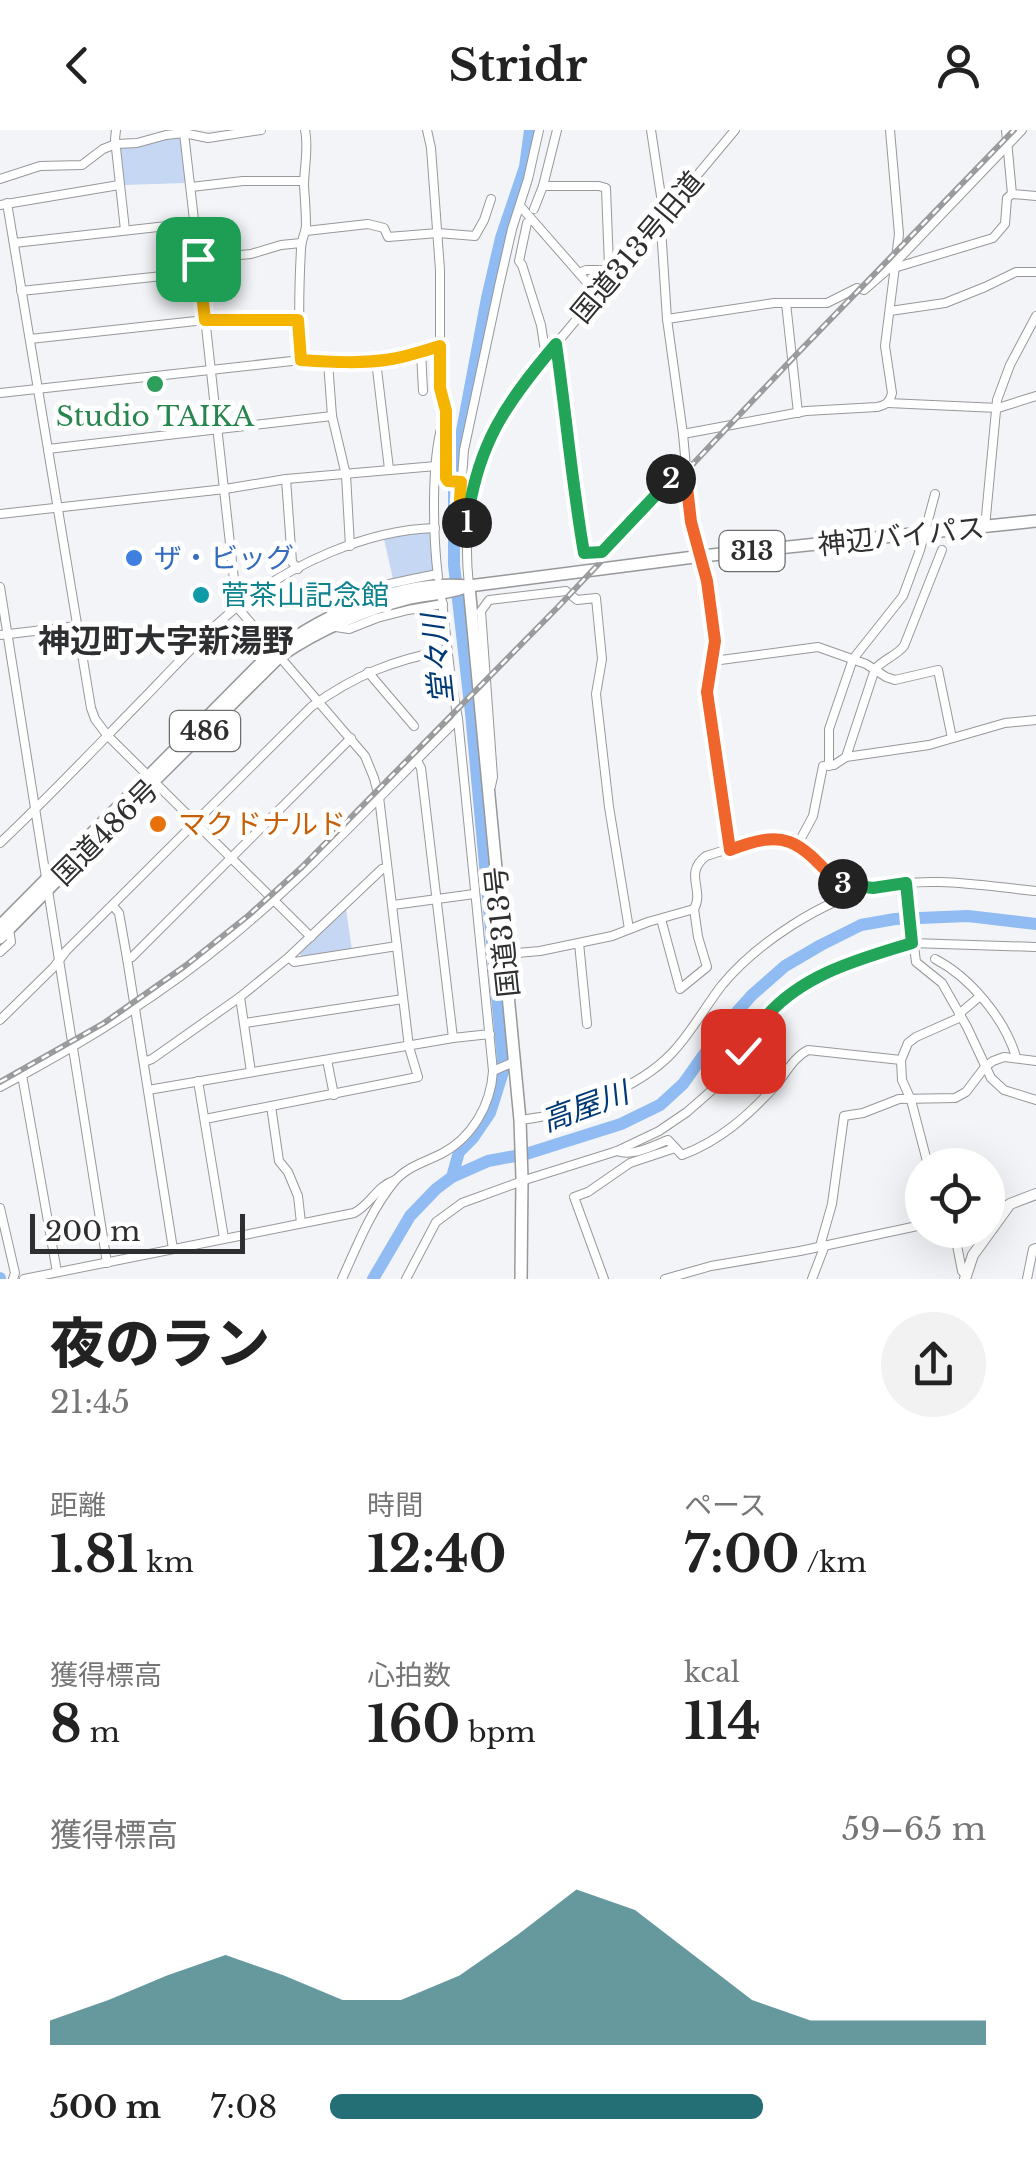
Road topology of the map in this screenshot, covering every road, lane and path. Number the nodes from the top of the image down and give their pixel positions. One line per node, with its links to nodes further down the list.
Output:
1 (116, 130): 13 (street)
2 (261, 130): 12 (street)
3 (305, 130): 16 (street)
4 (427, 130): 31 (street)
5 (558, 130): 18 (street)
6 (651, 130): 26 (street)
7 (735, 130): 26 (street, 国道313号旧道)
8 (890, 130): 35 (street)
9 (1006, 130): 14 (street)
10 (1022, 130): 14 (street)
11 (540, 132): 24 (street)
12 (184, 133): 13 (street); 19 (street)
13 (116, 144): 15 (street); 17 (street)
14 (1008, 144): 20 (street); 35 (street)
15 (0, 179)
16 (304, 182): 19 (street); 30 (street)
17 (119, 185): 23 (street); 29 (street)
18 (543, 186): 25 (street); 37 (street)
19 (191, 187): 27 (street)
20 (1012, 194): 21 (street); 35 (street)
21 (1036, 196)
22 (491, 199): 31 (street)
23 (4, 204): 32 (street)
24 (521, 208): 37 (street); 73 (street)
25 (534, 208)
26 (661, 220): 40 (street, 国道313号旧道); 44 (street)
27 (194, 222): 29 (street); 34 (street)
28 (527, 223): 51 (street)
29 (125, 230): 32 (street)
30 (306, 231): 31 (street); 33 (street)
31 (438, 233): 49 (street)
32 (14, 243): 39 (street)
33 (301, 244): 34 (street); 46 (street)
34 (198, 259): 36 (street)
35 (894, 266): 41 (street); 42 (street)
36 (200, 272): 39 (street); 45 (street)
37 (578, 272): 40 (street)
38 (1036, 272): 42 (street)
39 (21, 291): 47 (street)
40 (598, 295): 48 (street, 国道313号旧道)
41 (786, 303): 44 (street); 63 (street)
42 (890, 311): 60 (street)
43 (1036, 316): 61 (street)
44 (667, 319): 66 (street)
45 (205, 320): 46 (street); 47 (street); 55 (street)
46 (298, 320): 52 (street)
47 (30, 340): 56 (street)
48 (556, 344): 51 (street, 国道313号旧道); 70 (street)
49 (440, 346): 50 (street); 62 (street)
50 (421, 352): 53 (street); 57 (street)
51 (549, 353): 79 (street, 国道313号旧道)
52 (301, 360): 54 (street); 55 (street)
53 (376, 361): 54 (street); 69 (street)
54 (328, 362): 64 (street)
55 (211, 370): 56 (street); 65 (street)
56 (37, 390): 58 (street); 67 (street)
57 (423, 391)
58 (0, 393)
59 (1036, 396): 61 (street)
60 (888, 402): 61 (street); 63 (street)
61 (998, 408): 80 (street)
62 (446, 411): 68 (street); 73 (street)
63 (798, 413): 66 (street)
64 (332, 416): 65 (street); 71 (street)
65 (218, 430): 67 (street); 74 (street)
66 (683, 434): 70 (street)
67 (48, 450): 76 (street)
68 (436, 466): 69 (street); 81 (street)
69 (389, 469): 71 (street)
70 (685, 470): 85 (street)
71 (346, 475): 72 (street); 83 (street)
72 (286, 479): 74 (street); 86 (street)
73 (461, 482): 79 (street)
74 (225, 489): 76 (street); 89 (street)
75 (935, 494): 82 (street)
76 (58, 508): 77 (street); 91 (street)
77 (0, 514)
78 (1036, 521): 80 (highway, 神辺バイパス / 313)
79 (467, 527): 88 (street, 国道313号旧道)
80 (985, 527): 82 (highway, 神辺バイパス / 313)
81 (435, 528): 83 (street); 90 (street)
82 (924, 534): 85 (highway, 神辺バイパス / 313); 95 (street)
83 (350, 546): 86 (street)
84 (942, 550): 97 (street)
85 (702, 556): 88 (highway, 神辺バイパス / 313); 96 (street)
86 (298, 569): 89 (street)
87 (0, 587): 92 (street)
88 (454, 592): 90 (highway, 国道486号 / 486); 90 (street); 93 (street, 国道313号旧道); 110 (highway, 国道313号)
89 (237, 607): 94 (street); 103 (street)
90 (331, 621): 94 (highway, 国道486号 / 486)
91 (76, 626): 92 (street); 103 (street)
92 (4, 634): 112 (street)
93 (447, 650): 98 (street); 100 (street, 国道313号旧道)
94 (278, 654): 99 (street); 109 (highway, 国道486号 / 486)
95 (853, 659): 96 (street); 97 (street); 108 (street)
96 (713, 661): 116 (street)
97 (875, 669): 105 (street); 106 (street)
98 (368, 672): 99 (street); 102 (street)
99 (319, 702): 104 (street); 113 (street)
100 (458, 719): 107 (street); 123 (street, 国道313号旧道)
101 (1036, 720): 105 (street)
102 (414, 726)
103 (108, 735): 109 (street); 112 (street)
104 (350, 738): 111 (street); 117 (street)
105 (952, 738): 106 (street)
106 (846, 756): 108 (street)
107 (416, 760): 111 (street); 125 (street)
108 (829, 766): 115 (street)
109 (152, 778): 113 (street); 119 (highway, 国道486号 / 486)
110 (488, 796): 131 (street); 138 (highway, 国道313号)
111 (379, 797): 118 (street); 124 (street)
112 (35, 809): 114 (street); 119 (street)
113 (196, 822): 117 (street); 127 (street)
114 (0, 843)
115 (798, 844): 116 (street); 121 (street)
116 (730, 850): 128 (street)
117 (232, 857): 124 (street); 140 (street)
118 (387, 868): 126 (street); 132 (street)
119 (48, 883): 130 (highway, 国道486号 / 486); 141 (street)
120 (906, 884): 121 (street); 122 (street); 133 (street)
121 (873, 888): 172 (street)
122 (1036, 891)
123 (474, 894): 125 (street); 151 (street, 国道313号旧道)
124 (274, 900): 132 (street); 146 (street)
125 (436, 900): 126 (street); 152 (street)
126 (393, 905): 135 (street)
127 (113, 906): 140 (street); 141 (street)
128 (694, 909): 129 (street); 129 (street)
129 (660, 918): 131 (street)
130 (3, 926): 137 (street)
131 (629, 929): 134 (street)
132 (311, 937): 139 (street)
133 (912, 941): 136 (street); 147 (street); 175 (street)
134 (579, 943): 138 (street); 150 (street)
135 (397, 946): 139 (street); 145 (street)
136 (1036, 947)
137 (0, 952)
138 (504, 954): 160 (highway, 国道313号)
139 (289, 957): 143 (street)
140 (127, 958): 146 (street)
141 (60, 959): 148 (street); 153 (street)
142 (935, 959): 144 (street)
143 (240, 997): 149 (street); 159 (street)
144 (979, 997): 147 (street); 155 (street)
145 (403, 999): 149 (street); 154 (street)
146 (134, 1008): 153 (street); 159 (street)
147 (960, 1016): 157 (street); 161 (street)
148 (0, 1020)
149 (245, 1024): 162 (street)
150 (587, 1024)
151 (490, 1034): 152 (street); 160 (street, 国道313号旧道)
152 (454, 1038): 154 (street)
153 (75, 1047): 163 (street); 189 (street)
154 (410, 1047): 156 (street); 167 (street)
155 (1016, 1058): 158 (street); 161 (street)
156 (326, 1060): 162 (street); 167 (street)
157 (901, 1060): 168 (street); 173 (street)
158 (1036, 1061)
159 (144, 1062): 166 (street)
160 (503, 1066): 172 (highway, 国道313号); 176 (street)
161 (985, 1066): 168 (street); 169 (street)
162 (251, 1072): 164 (street)
163 (22, 1075): 165 (street); 190 (street)
164 (198, 1081): 166 (street); 171 (street)
165 (0, 1087)
166 (148, 1090): 188 (street)
167 (334, 1094): 170 (street)
168 (912, 1100): 174 (street); 185 (street)
169 (1036, 1100)
170 (271, 1106): 171 (street); 182 (street)
171 (204, 1119): 184 (street)
172 (520, 1123): 177 (highway, 国道313号)
173 (674, 1148): 175 (street); 197 (street)
174 (924, 1148)
175 (618, 1151): 177 (street)
176 (395, 1180): 182 (street); 194 (street)
177 (522, 1180): 195 (street); 196 (highway, 国道313号)
178 (1036, 1194): 179 (main road)
179 (1010, 1204): 180 (street); 191 (main road)
180 (1005, 1205)
181 (0, 1208): 192 (street)
182 (301, 1223): 184 (street)
183 (905, 1228): 185 (street)
184 (224, 1238): 188 (street)
185 (823, 1246): 198 (street); 199 (street)
186 (958, 1248): 191 (street)
187 (1036, 1248): 200 (street)
188 (174, 1249): 189 (street)
189 (108, 1263): 190 (street)
190 (57, 1272): 193 (street)
191 (966, 1278)
192 (12, 1279)
193 (24, 1279)
194 (342, 1279)
195 (406, 1279)
196 (521, 1279)
197 (604, 1279)
198 (666, 1279)
199 (812, 1279)
200 (1027, 1279)

